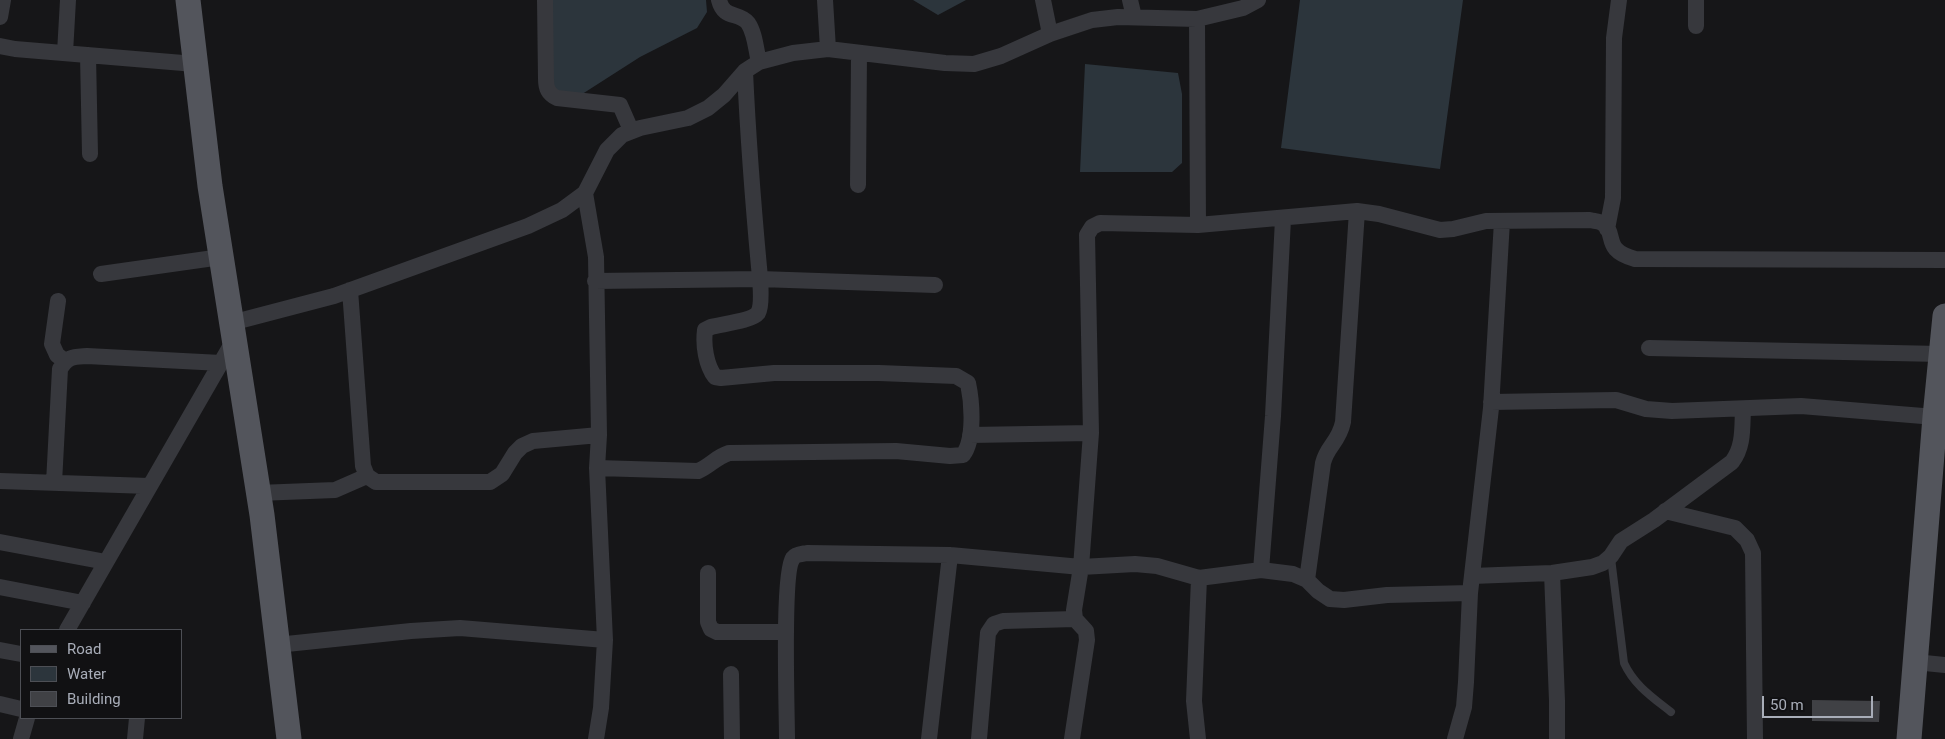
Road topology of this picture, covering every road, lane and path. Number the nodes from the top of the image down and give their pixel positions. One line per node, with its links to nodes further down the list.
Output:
1 (3, 0): 12 (street)
2 (68, 0): 19 (street)
3 (188, 0): 23 (main road)
4 (545, 0): 25 (street)
5 (719, 0): 22 (street)
6 (825, 0): 18 (street)
7 (1044, 0): 16 (street)
8 (1130, 0): 13 (street)
9 (1258, 0): 14 (street)
10 (1620, 0): 33 (street)
11 (1696, 0): 15 (street)
12 (0, 16)
13 (1134, 17): 14 (street); 16 (street)
14 (1196, 19): 32 (street)
15 (1696, 26)
16 (1050, 34): 20 (street)
17 (0, 46): 19 (street)
18 (828, 50): 20 (street); 22 (street)
19 (65, 53): 21 (street)
20 (859, 53): 27 (street)
21 (88, 55): 23 (street); 26 (street)
22 (759, 62): 24 (street)
23 (195, 64): 34 (main road)
24 (745, 71): 25 (street); 37 (street)
25 (631, 130): 28 (street)
26 (90, 154)
27 (858, 185)
28 (585, 193): 38 (street); 40 (street)
29 (1357, 211): 30 (street); 31 (street); 71 (street)
30 (1283, 219): 32 (street); 66 (street)
31 (1502, 221): 33 (street); 48 (street)
32 (1198, 225): 51 (street)
33 (1607, 229): 35 (street)
34 (221, 257): 36 (street); 43 (main road)
35 (1945, 260)
36 (101, 274)
37 (760, 278): 38 (street); 39 (street); 53 (street)
38 (595, 281): 52 (street)
39 (935, 285)
40 (350, 290): 43 (street); 55 (street)
41 (58, 301): 46 (street)
42 (1945, 316): 45 (main road)
43 (233, 331): 47 (street); 59 (main road)
44 (1649, 348): 45 (street)
45 (1941, 354): 50 (main road)
46 (65, 361): 47 (street); 57 (street)
47 (220, 363): 58 (street)
48 (1491, 402): 49 (street); 69 (street)
49 (1743, 409): 50 (street); 60 (street)
50 (1935, 417): 82 (main road)
51 (1091, 433): 53 (street); 65 (street)
52 (599, 436): 54 (street); 55 (street)
53 (970, 436): 54 (street)
54 (597, 468): 78 (street)
55 (367, 476): 59 (street)
56 (0, 481): 57 (street)
57 (54, 483): 58 (street)
58 (149, 486): 64 (street)
59 (258, 493): 79 (main road)
60 (1665, 511): 63 (street); 102 (street)
61 (0, 542): 64 (street)
62 (950, 555): 65 (street); 77 (street); 96 (street)
63 (1610, 556): 68 (street); 87 (lane)
64 (106, 562): 74 (street)
65 (1081, 567): 70 (street); 75 (street)
66 (1261, 570): 70 (street); 71 (street)
67 (708, 573): 77 (street)
68 (1552, 573): 69 (street); 101 (street)
69 (1472, 576): 73 (street)
70 (1199, 578): 99 (street)
71 (1307, 580): 73 (street)
72 (0, 587): 74 (street)
73 (1470, 593): 100 (street)
74 (83, 603): 76 (street)
75 (1075, 619): 97 (street); 98 (street)
76 (68, 629)
77 (786, 632): 95 (street)
78 (605, 640): 79 (street); 93 (street)
79 (277, 645): 92 (main road)
80 (0, 650): 81 (street)
81 (20, 654)
82 (1916, 662): 83 (street); 103 (main road)
83 (1945, 665)
84 (731, 674): 94 (street)
85 (0, 704): 86 (street)
86 (20, 709)
87 (1671, 712)
88 (27, 719): 90 (street)
89 (137, 719): 91 (street)
90 (21, 739)
91 (135, 739)
92 (289, 739)
93 (596, 739)
94 (732, 739)
95 (787, 739)
96 (929, 739)
97 (979, 739)
98 (1072, 739)
99 (1198, 739)
100 (1456, 739)
101 (1556, 739)
102 (1755, 739)
103 (1909, 739)

